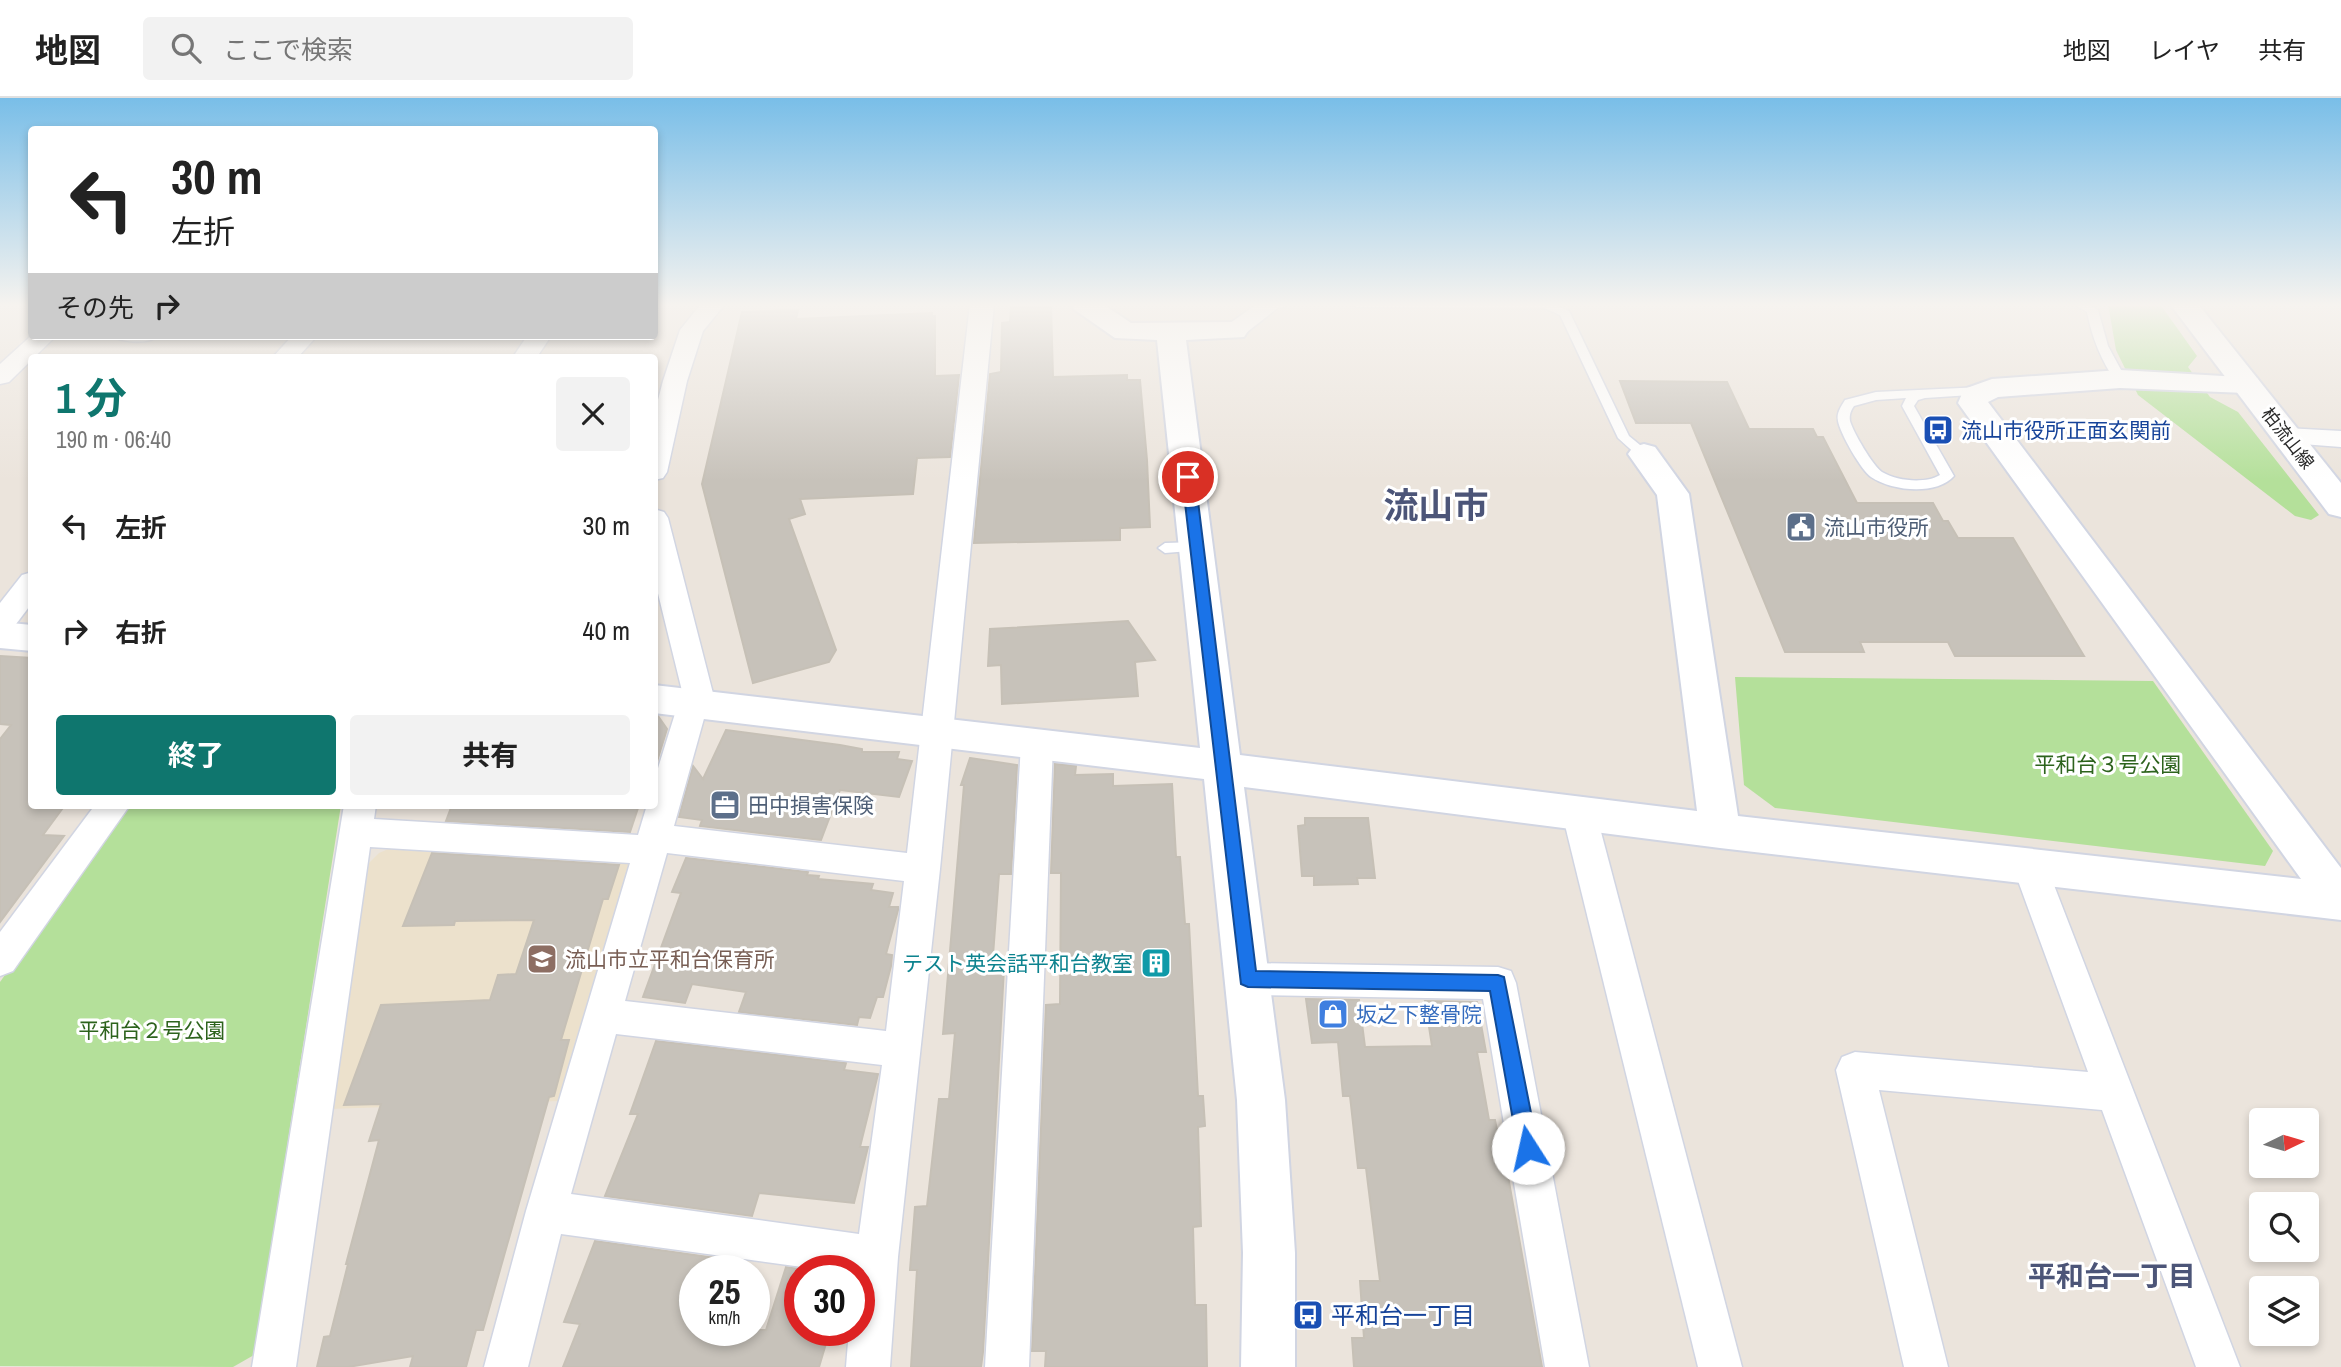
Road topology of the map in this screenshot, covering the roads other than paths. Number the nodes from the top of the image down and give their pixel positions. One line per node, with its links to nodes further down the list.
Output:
1 (15, 363): 8 (street)
2 (682, 363): 16 (street)
3 (976, 363): 24 (street)
4 (1172, 363): 26 (street)
5 (1588, 363): 15 (lane)
6 (2109, 363): 9 (lane)
7 (2230, 363): 10 (street, 柏流山線)
8 (0, 377)
9 (2120, 379): 10 (street); 11 (street)
10 (2246, 384): 13 (street, 柏流山線)
11 (1982, 391): 12 (lane); 34 (street)
12 (1920, 395): 12 (lane)
13 (2286, 436): 14 (street); 17 (street, 柏流山線)
14 (2341, 439)
15 (1644, 454): 30 (street)
16 (658, 455)
17 (2341, 506)
18 (658, 544): 23 (street)
19 (28, 587): 20 (street)
20 (0, 624)
21 (0, 635): 22 (street)
22 (28, 638)
23 (683, 703): 24 (street); 31 (street)
24 (937, 733): 25 (street); 33 (street)
25 (1037, 744): 26 (street); 45 (street)
26 (1223, 766): 28 (street); 36 (street)
27 (111, 809): 35 (street)
28 (1579, 813): 30 (street); 48 (street)
29 (358, 819): 31 (street); 42 (street)
30 (1720, 831): 32 (street)
31 (652, 844): 33 (street); 37 (street)
32 (2030, 867): 34 (street); 39 (street)
33 (923, 869): 38 (street)
34 (2341, 902)
35 (0, 960)
36 (1248, 979): 46 (street); 47 (street)
37 (603, 1017): 38 (street); 40 (street)
38 (903, 1050): 41 (street)
39 (2113, 1093): 49 (street); 50 (street)
40 (547, 1211): 41 (street); 43 (street)
41 (877, 1257): 44 (street)
42 (274, 1367)
43 (506, 1367)
44 (868, 1367)
45 (1007, 1367)
46 (1268, 1367)
47 (1567, 1367)
48 (1720, 1367)
49 (1926, 1367)
50 (2218, 1367)

